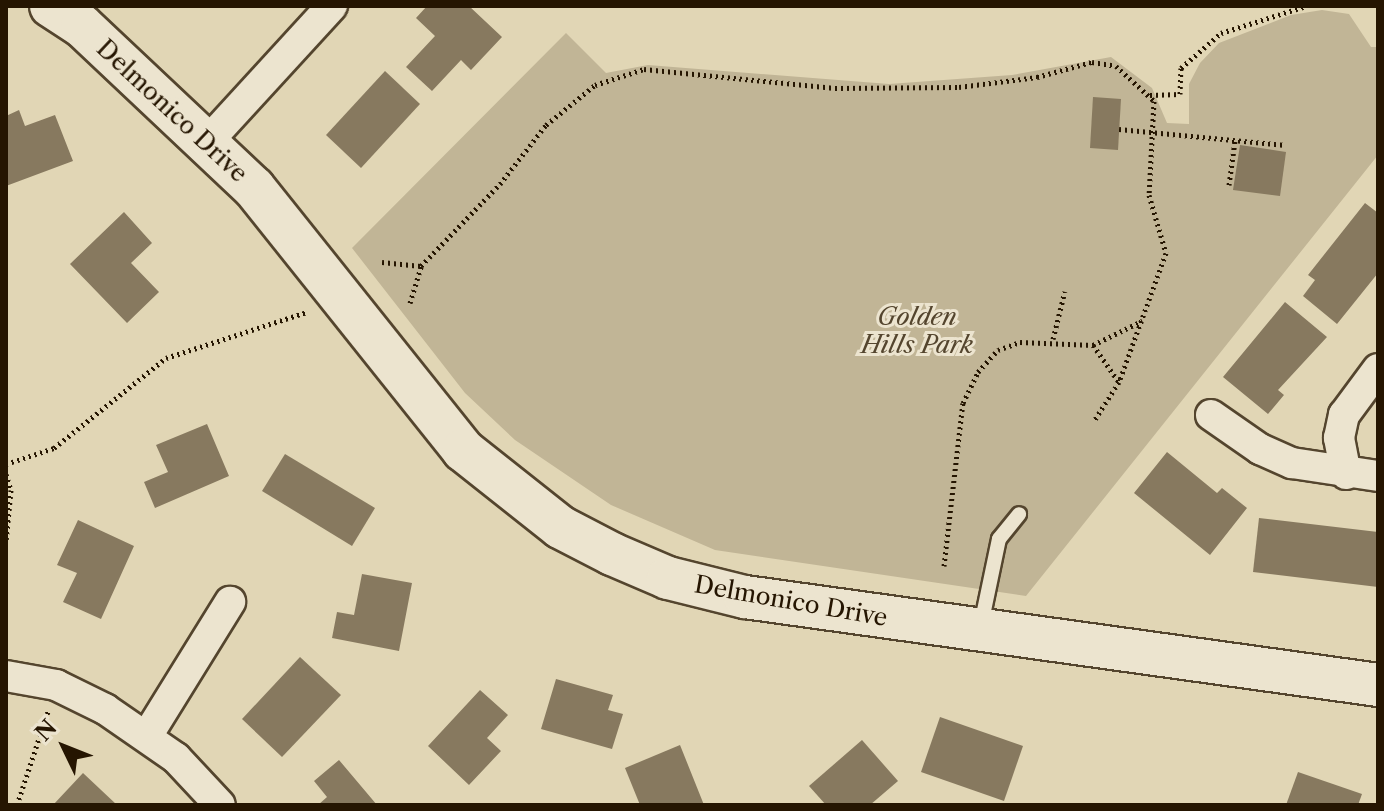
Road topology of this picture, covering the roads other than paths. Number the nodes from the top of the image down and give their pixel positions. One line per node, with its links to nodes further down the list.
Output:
1 (51, 6): 3 (street, Delmonico Drive)
2 (332, 6): 3 (street)
3 (209, 140): 10 (street, Delmonico Drive)
4 (1378, 369): 6 (street)
5 (1211, 415): 6 (street)
6 (1346, 474): 7 (street)
7 (1378, 476)
8 (1019, 514): 10 (lane)
9 (230, 602): 13 (street)
10 (980, 633): 12 (street, Delmonico Drive)
11 (6, 676): 13 (street)
12 (1378, 685)
13 (147, 736): 14 (street)
14 (220, 805)

